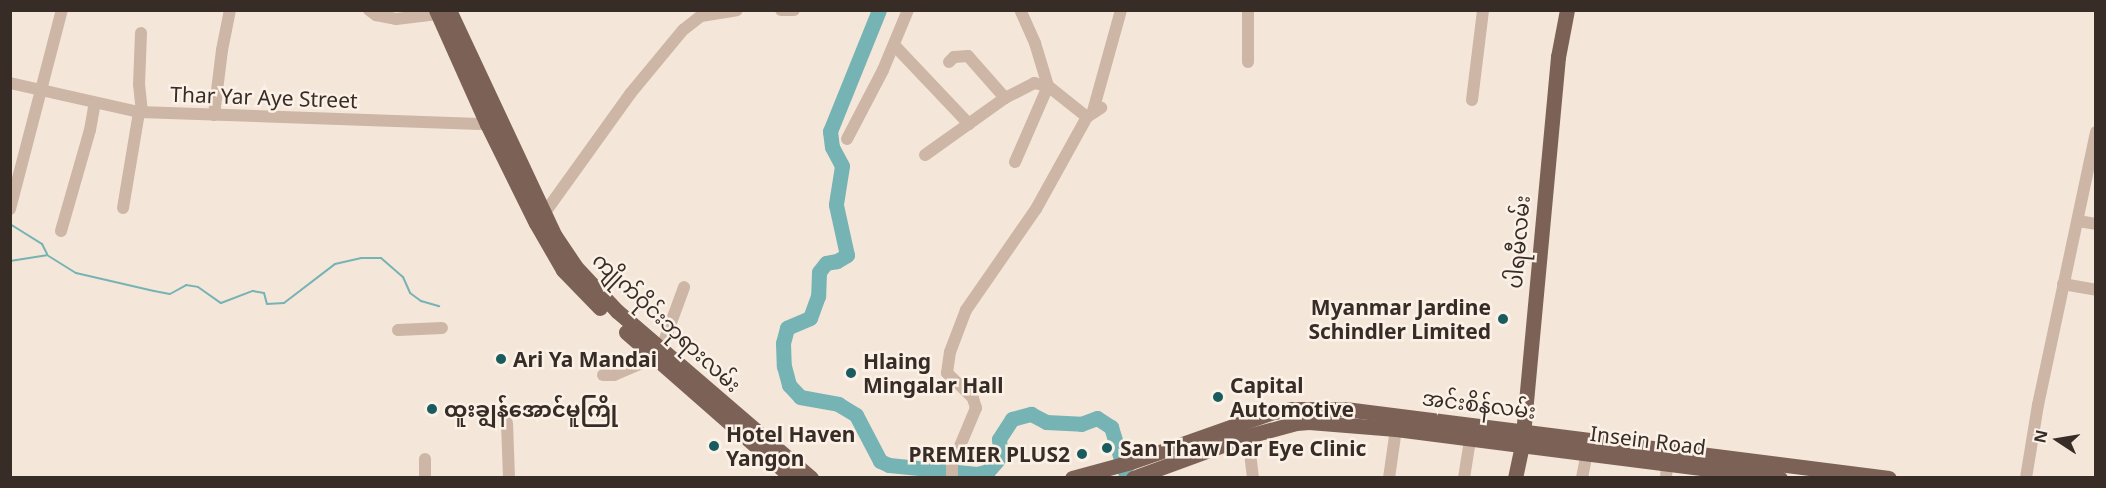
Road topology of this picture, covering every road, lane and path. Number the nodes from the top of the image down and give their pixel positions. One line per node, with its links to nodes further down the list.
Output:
1 (62, 10): 22 (street)
2 (231, 10): 28 (street)
3 (369, 10): 14 (street)
4 (737, 10): 38 (street)
5 (781, 10): 6 (street)
6 (794, 10)
7 (908, 10): 17 (street)
8 (1020, 10): 15 (street)
9 (1031, 10): 15 (street)
10 (1121, 10): 27 (street)
11 (1248, 10): 19 (street)
12 (1567, 10): 53 (main road, ပါရမီလမ်း)
13 (1482, 11): 24 (street)
14 (441, 12): 29 (main road, ကျိုက်ဝိုင်းဘုရားလမ်း)
15 (1028, 24): 21 (street)
16 (141, 33): 26 (street)
17 (894, 45): 30 (street); 32 (street)
18 (949, 62): 23 (street)
19 (1248, 62)
20 (10, 83): 22 (street, Thar Yar Aye Street)
21 (1048, 86): 23 (street); 27 (street); 35 (street)
22 (42, 90): 25 (street, Thar Yar Aye Street); 37 (street)
23 (1005, 98): 30 (street)
24 (1472, 100)
25 (96, 103): 26 (street, Thar Yar Aye Street); 41 (street)
26 (140, 112): 28 (street, Thar Yar Aye Street); 36 (street)
27 (1093, 112): 65 (street)
28 (214, 115): 29 (street, Thar Yar Aye Street)
29 (492, 121): 38 (main road, ကျိုက်ဝိုင်းဘုရားလမ်း)
30 (969, 124): 34 (street)
31 (2096, 132): 33 (street)
32 (847, 138)
33 (2093, 153): 39 (street)
34 (926, 155)
35 (1015, 162)
36 (123, 208)
37 (10, 209)
38 (540, 218): 47 (main road, ကျိုက်ဝိုင်းဘုရားလမ်း)
39 (2078, 221): 40 (street); 42 (street)
40 (2096, 224)
41 (61, 231)
42 (2063, 284): 44 (street); 73 (street)
43 (684, 287): 47 (street)
44 (2096, 290)
45 (442, 328): 46 (street)
46 (398, 330)
47 (656, 353): 48 (street); 63 (main road, ကျိုက်ဝိုင်းဘုရားလမ်း); 64 (main road, ကျိုက်ဝိုင်းဘုရားလမ်း)
48 (603, 375)
49 (507, 423): 62 (street)
50 (1396, 429): 51 (main road, အင်းစိန်လမ်း); 54 (main road, အင်းစိန်လမ်း); 68 (street)
51 (1248, 436): 52 (main road, အင်းစိန်လမ်း); 67 (street)
52 (1222, 437): 53 (main road, အင်းစိန်လမ်း); 58 (main road, အင်းစိန်လမ်း)
53 (1522, 438): 54 (main road, အင်းစိန်လမ်း); 55 (main road, Insein Road); 59 (main road, အင်းစိန်လမ်း); 70 (main road, ပါရမီလမ်း)
54 (1470, 439): 69 (street)
55 (1587, 453): 57 (main road, Insein Road); 71 (street)
56 (424, 459): 61 (street)
57 (1666, 470): 60 (main road, Insein Road)
58 (1134, 472): 66 (main road, အင်းစိန်လမ်း)
59 (1772, 473): 60 (main road, Insein Road); 72 (main road, အင်းစိန်လမ်း)
60 (1710, 474)
61 (425, 477)
62 (509, 477)
63 (791, 477)
64 (811, 477)
65 (952, 477)
66 (1072, 477)
67 (1253, 477)
68 (1389, 477)
69 (1464, 477)
70 (1515, 477)
71 (1582, 477)
72 (1889, 477)
73 (2026, 477)

